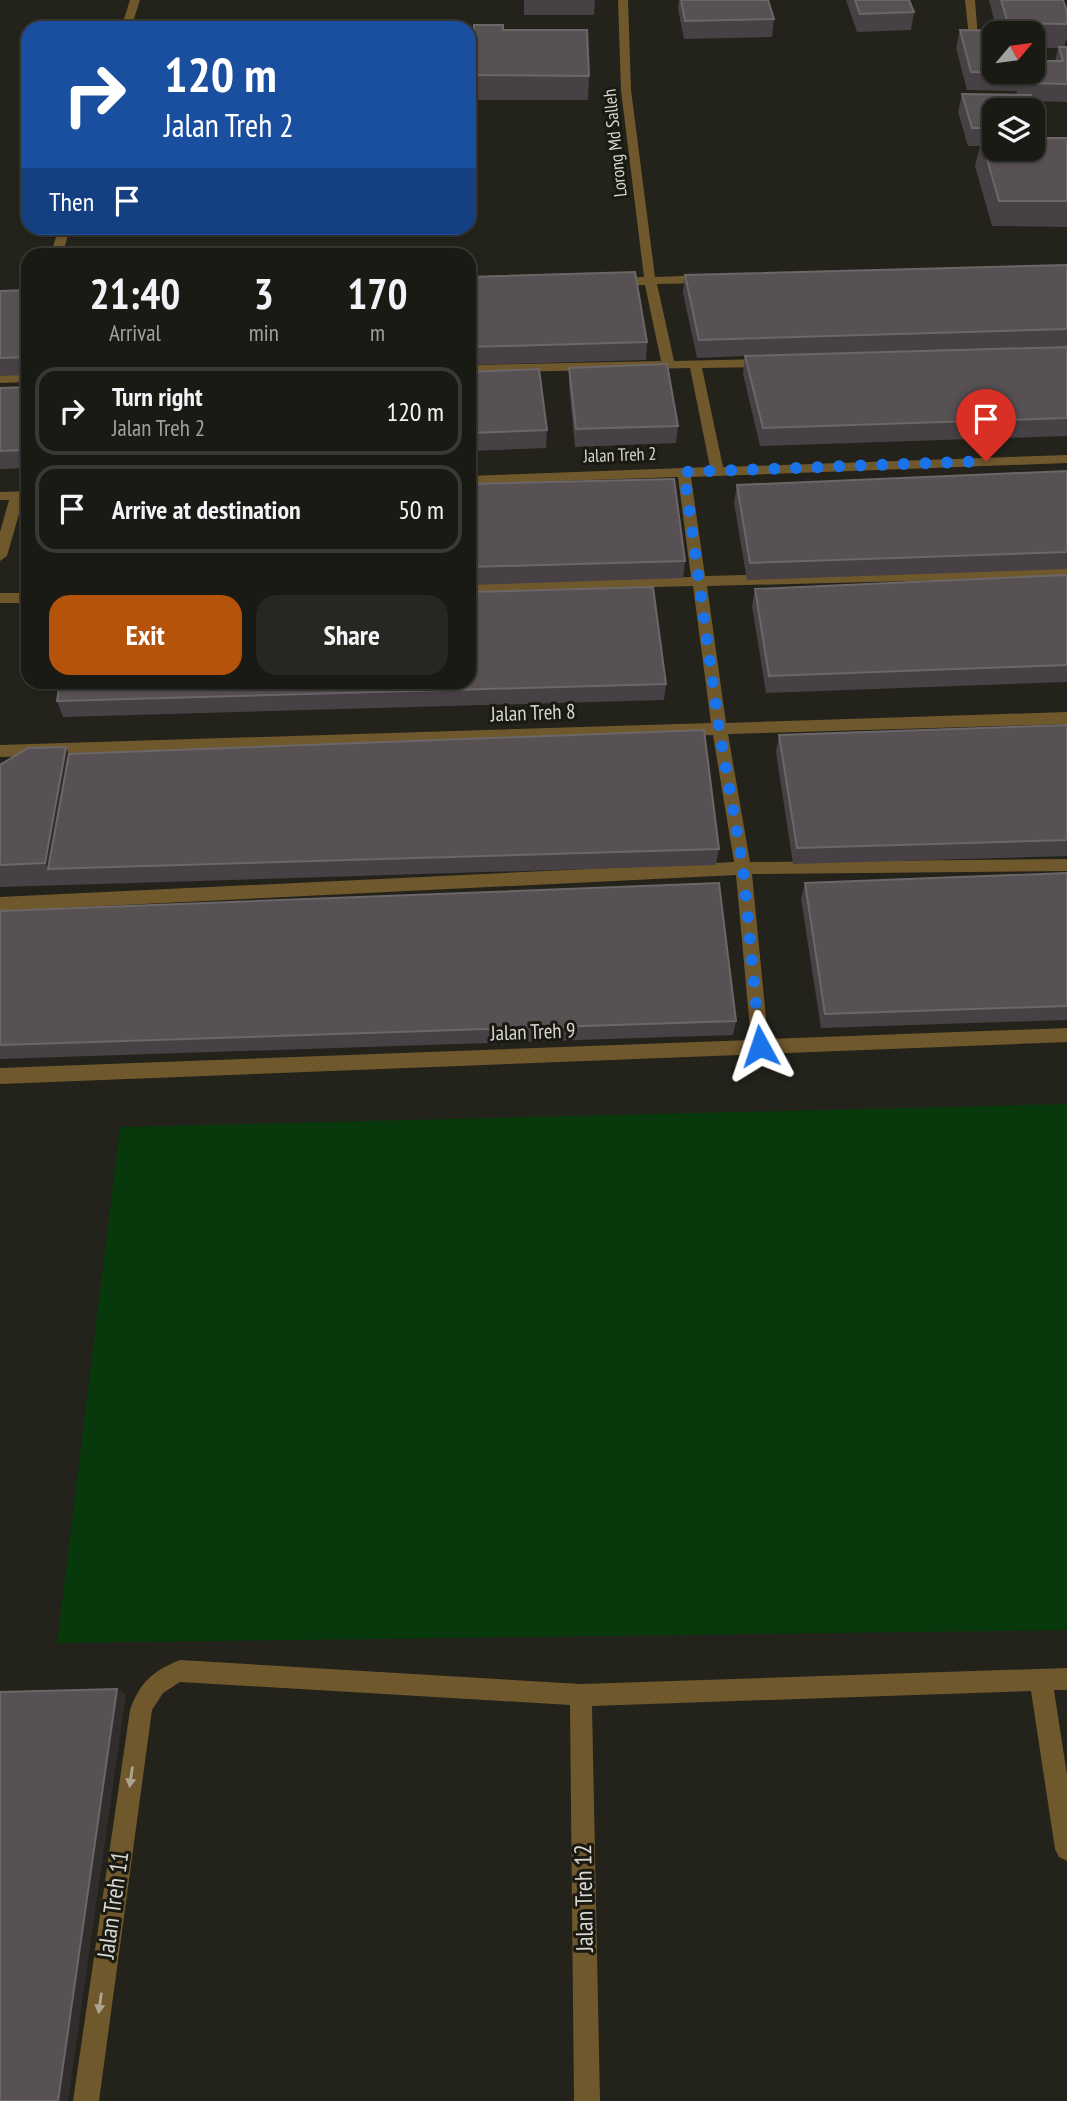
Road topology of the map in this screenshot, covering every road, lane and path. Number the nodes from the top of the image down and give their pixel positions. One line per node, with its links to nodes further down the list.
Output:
1 (135, 0): 4 (street)
2 (624, 0): 7 (street, Lorong Md Salleh)
3 (970, 0): 5 (street)
4 (128, 21)
5 (974, 37)
6 (719, 279): 7 (street)
7 (649, 281): 8 (street); 10 (street, Lorong Md Salleh)
8 (600, 282)
9 (778, 363): 11 (street)
10 (668, 364): 11 (street); 12 (street)
11 (695, 364): 16 (street)
12 (476, 369)
13 (21, 378): 14 (street)
14 (0, 379)
15 (1067, 459): 16 (street, Jalan Treh 2)
16 (717, 470): 17 (street, Jalan Treh 2)
17 (684, 472): 18 (street, Jalan Treh 2); 24 (street)
18 (476, 480)
19 (21, 495): 20 (street)
20 (0, 496)
21 (21, 500): 22 (street)
22 (0, 556)
23 (1067, 572): 24 (street)
24 (698, 581): 25 (street); 29 (street)
25 (476, 587)
26 (0, 598): 27 (street)
27 (21, 598)
28 (1067, 718): 29 (street, Jalan Treh 8)
29 (719, 728): 30 (street, Jalan Treh 8); 32 (street)
30 (0, 751)
31 (1067, 864): 32 (street)
32 (743, 868): 33 (street); 35 (street)
33 (0, 904)
34 (1067, 1035): 35 (street, Jalan Treh 9)
35 (760, 1046): 36 (street, Jalan Treh 9)
36 (0, 1076)
37 (1067, 1678): 38 (street)
38 (1041, 1681): 39 (street); 40 (street)
39 (581, 1695): 41 (street, Jalan Treh 11, one-way to 41); 42 (street, Jalan Treh 12)
40 (1067, 1849)
41 (86, 2101)
42 (587, 2101)

